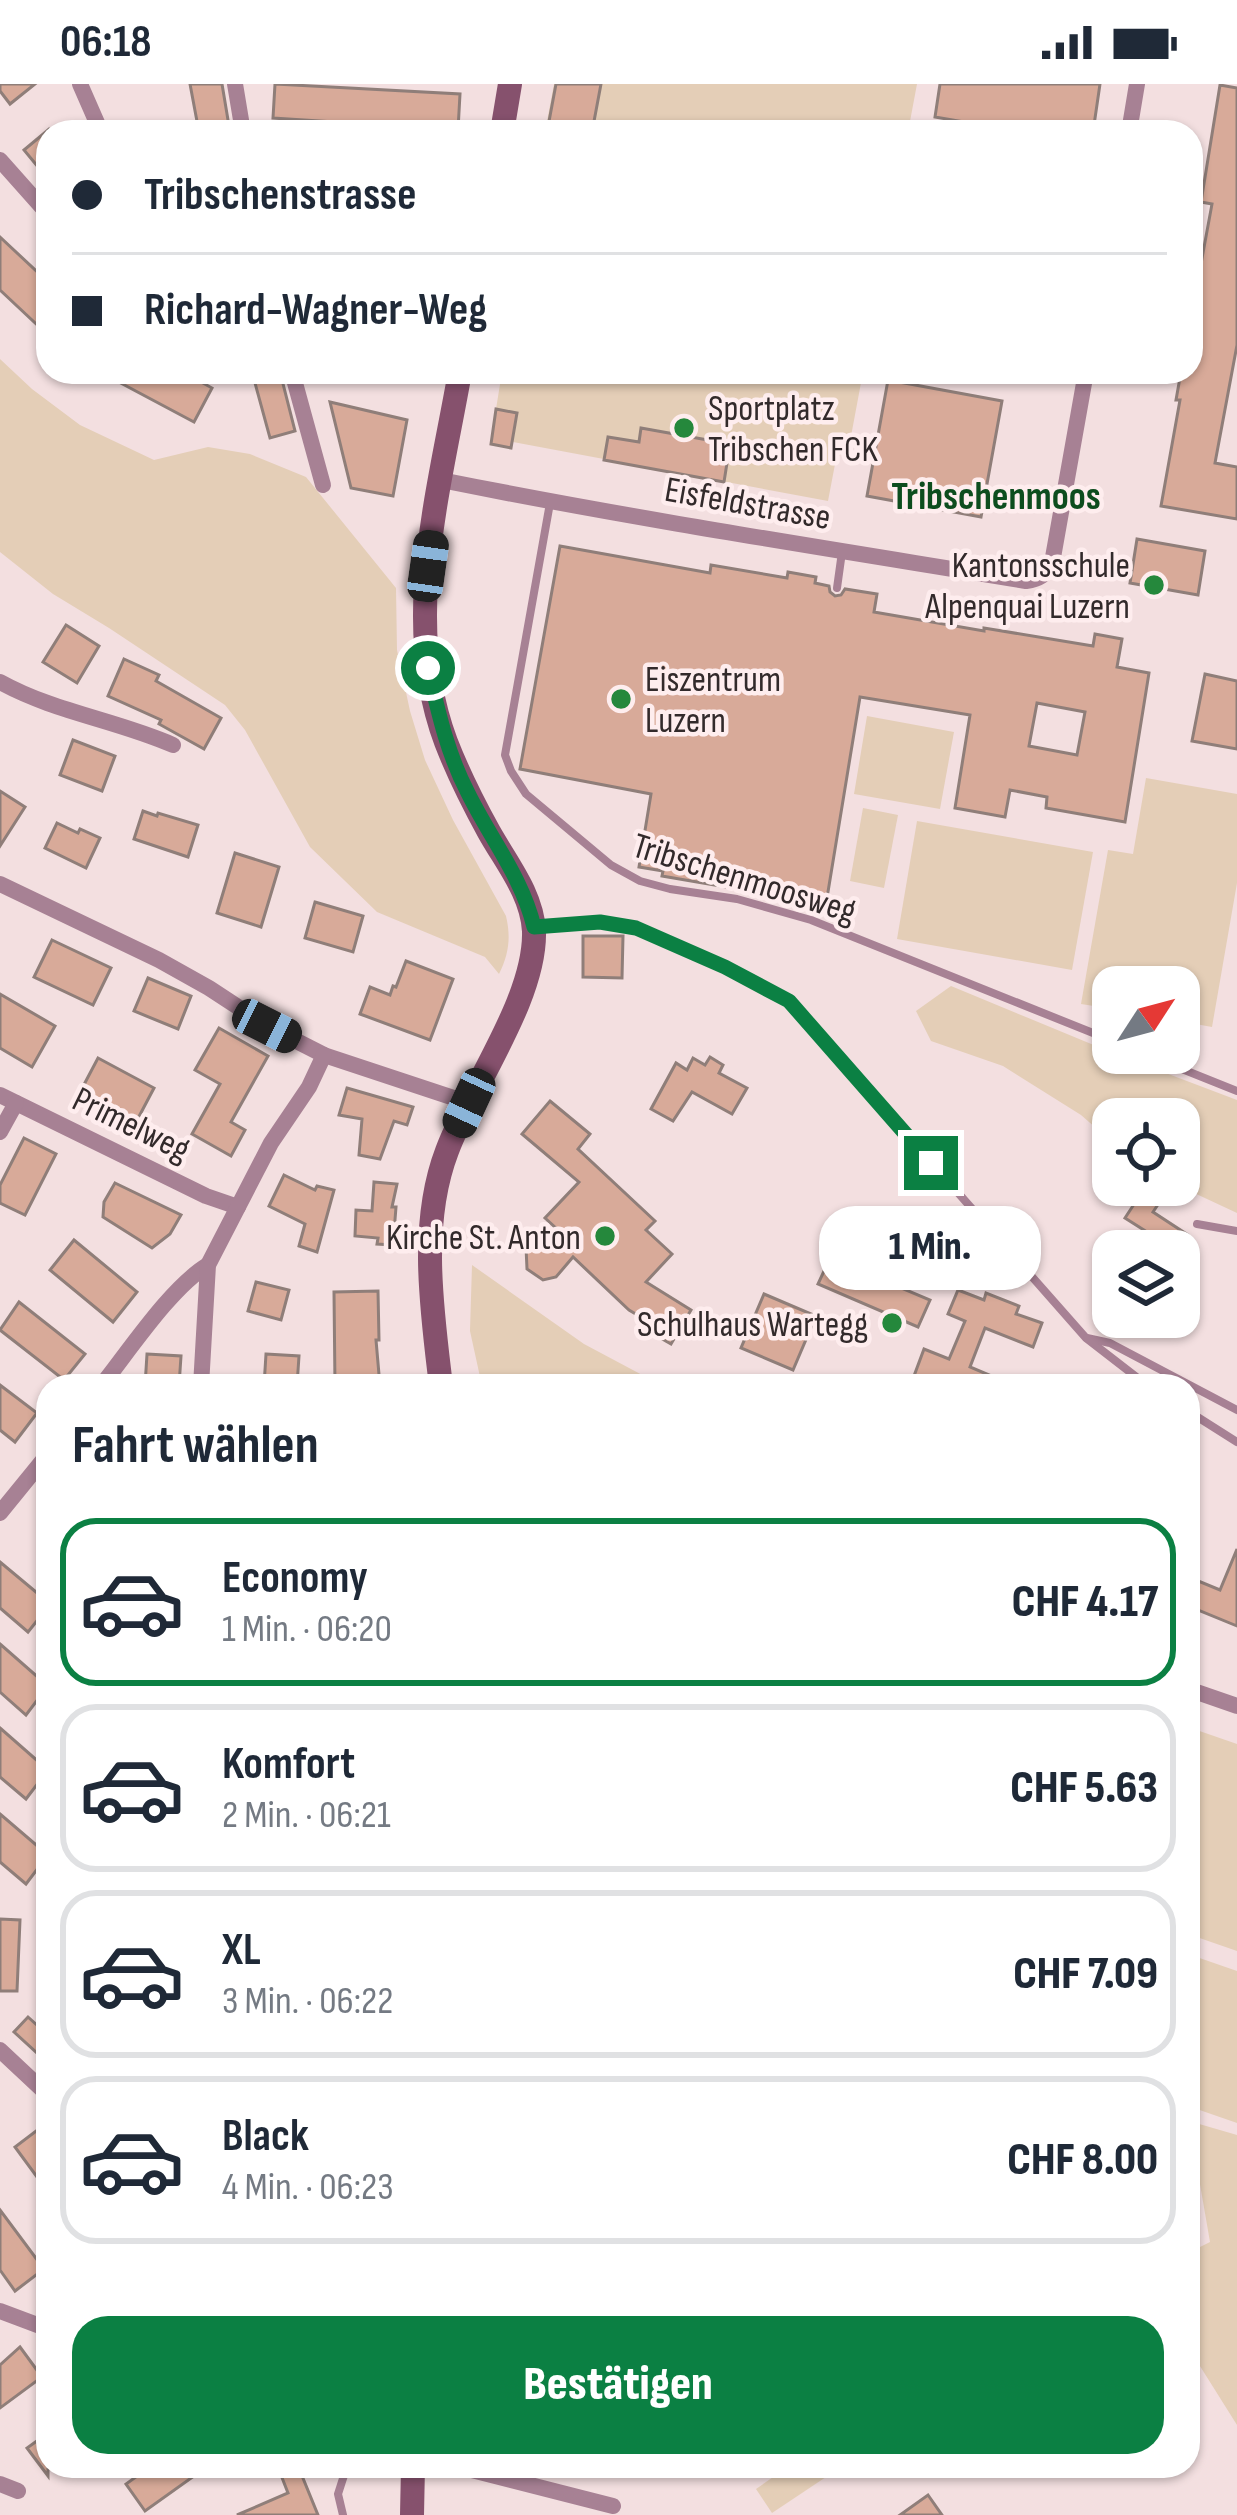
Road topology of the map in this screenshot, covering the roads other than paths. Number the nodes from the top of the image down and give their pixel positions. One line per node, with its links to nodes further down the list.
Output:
1 (80, 84): 5 (street)
2 (236, 84): 6 (street)
3 (510, 84): 7 (street)
4 (1137, 84): 8 (street)
5 (96, 120)
6 (241, 120)
7 (504, 120)
8 (1131, 120)
9 (0, 160): 10 (street)
10 (36, 200)
11 (295, 384): 15 (street)
12 (458, 384): 14 (street)
13 (1084, 384): 17 (street, Eisfeldstrasse)
14 (441, 480): 16 (street, Eisfeldstrasse); 22 (street)
15 (322, 485)
16 (550, 502): 17 (street, Eisfeldstrasse); 23 (lane, Tribschenmoosweg)
17 (842, 551): 18 (lane)
18 (837, 587)
19 (0, 682): 20 (street)
20 (173, 745)
21 (0, 884): 24 (street)
22 (534, 927): 28 (street); 34 (lane)
23 (1092, 1033)
24 (324, 1055): 28 (street); 30 (street)
25 (1194, 1074): 26 (lane)
26 (1237, 1091)
27 (8, 1099): 29 (street); 30 (street, Primelweg)
28 (469, 1103): 37 (street)
29 (0, 1132)
30 (238, 1207): 33 (street)
31 (1197, 1224): 32 (lane)
32 (1237, 1231)
33 (208, 1265): 35 (street); 36 (street)
34 (1085, 1338): 38 (lane); 39 (lane)
35 (111, 1374)
36 (202, 1374)
37 (440, 1374)
38 (1132, 1374)
39 (1170, 1374)
40 (1200, 1390): 41 (lane)
41 (1237, 1409)
42 (1200, 1419): 43 (lane)
43 (1237, 1442)
44 (36, 1469): 45 (street)
45 (0, 1513)
46 (1200, 1693): 47 (street)
47 (1237, 1706)
48 (0, 2050): 49 (street)
49 (36, 2084)
50 (0, 2311): 51 (street)
51 (36, 2324)
52 (343, 2478): 58 (lane)
53 (413, 2478): 59 (street)
54 (503, 2478): 57 (street)
55 (0, 2484): 56 (street)
56 (18, 2491)
57 (614, 2506)
58 (343, 2515)
59 (412, 2515)

